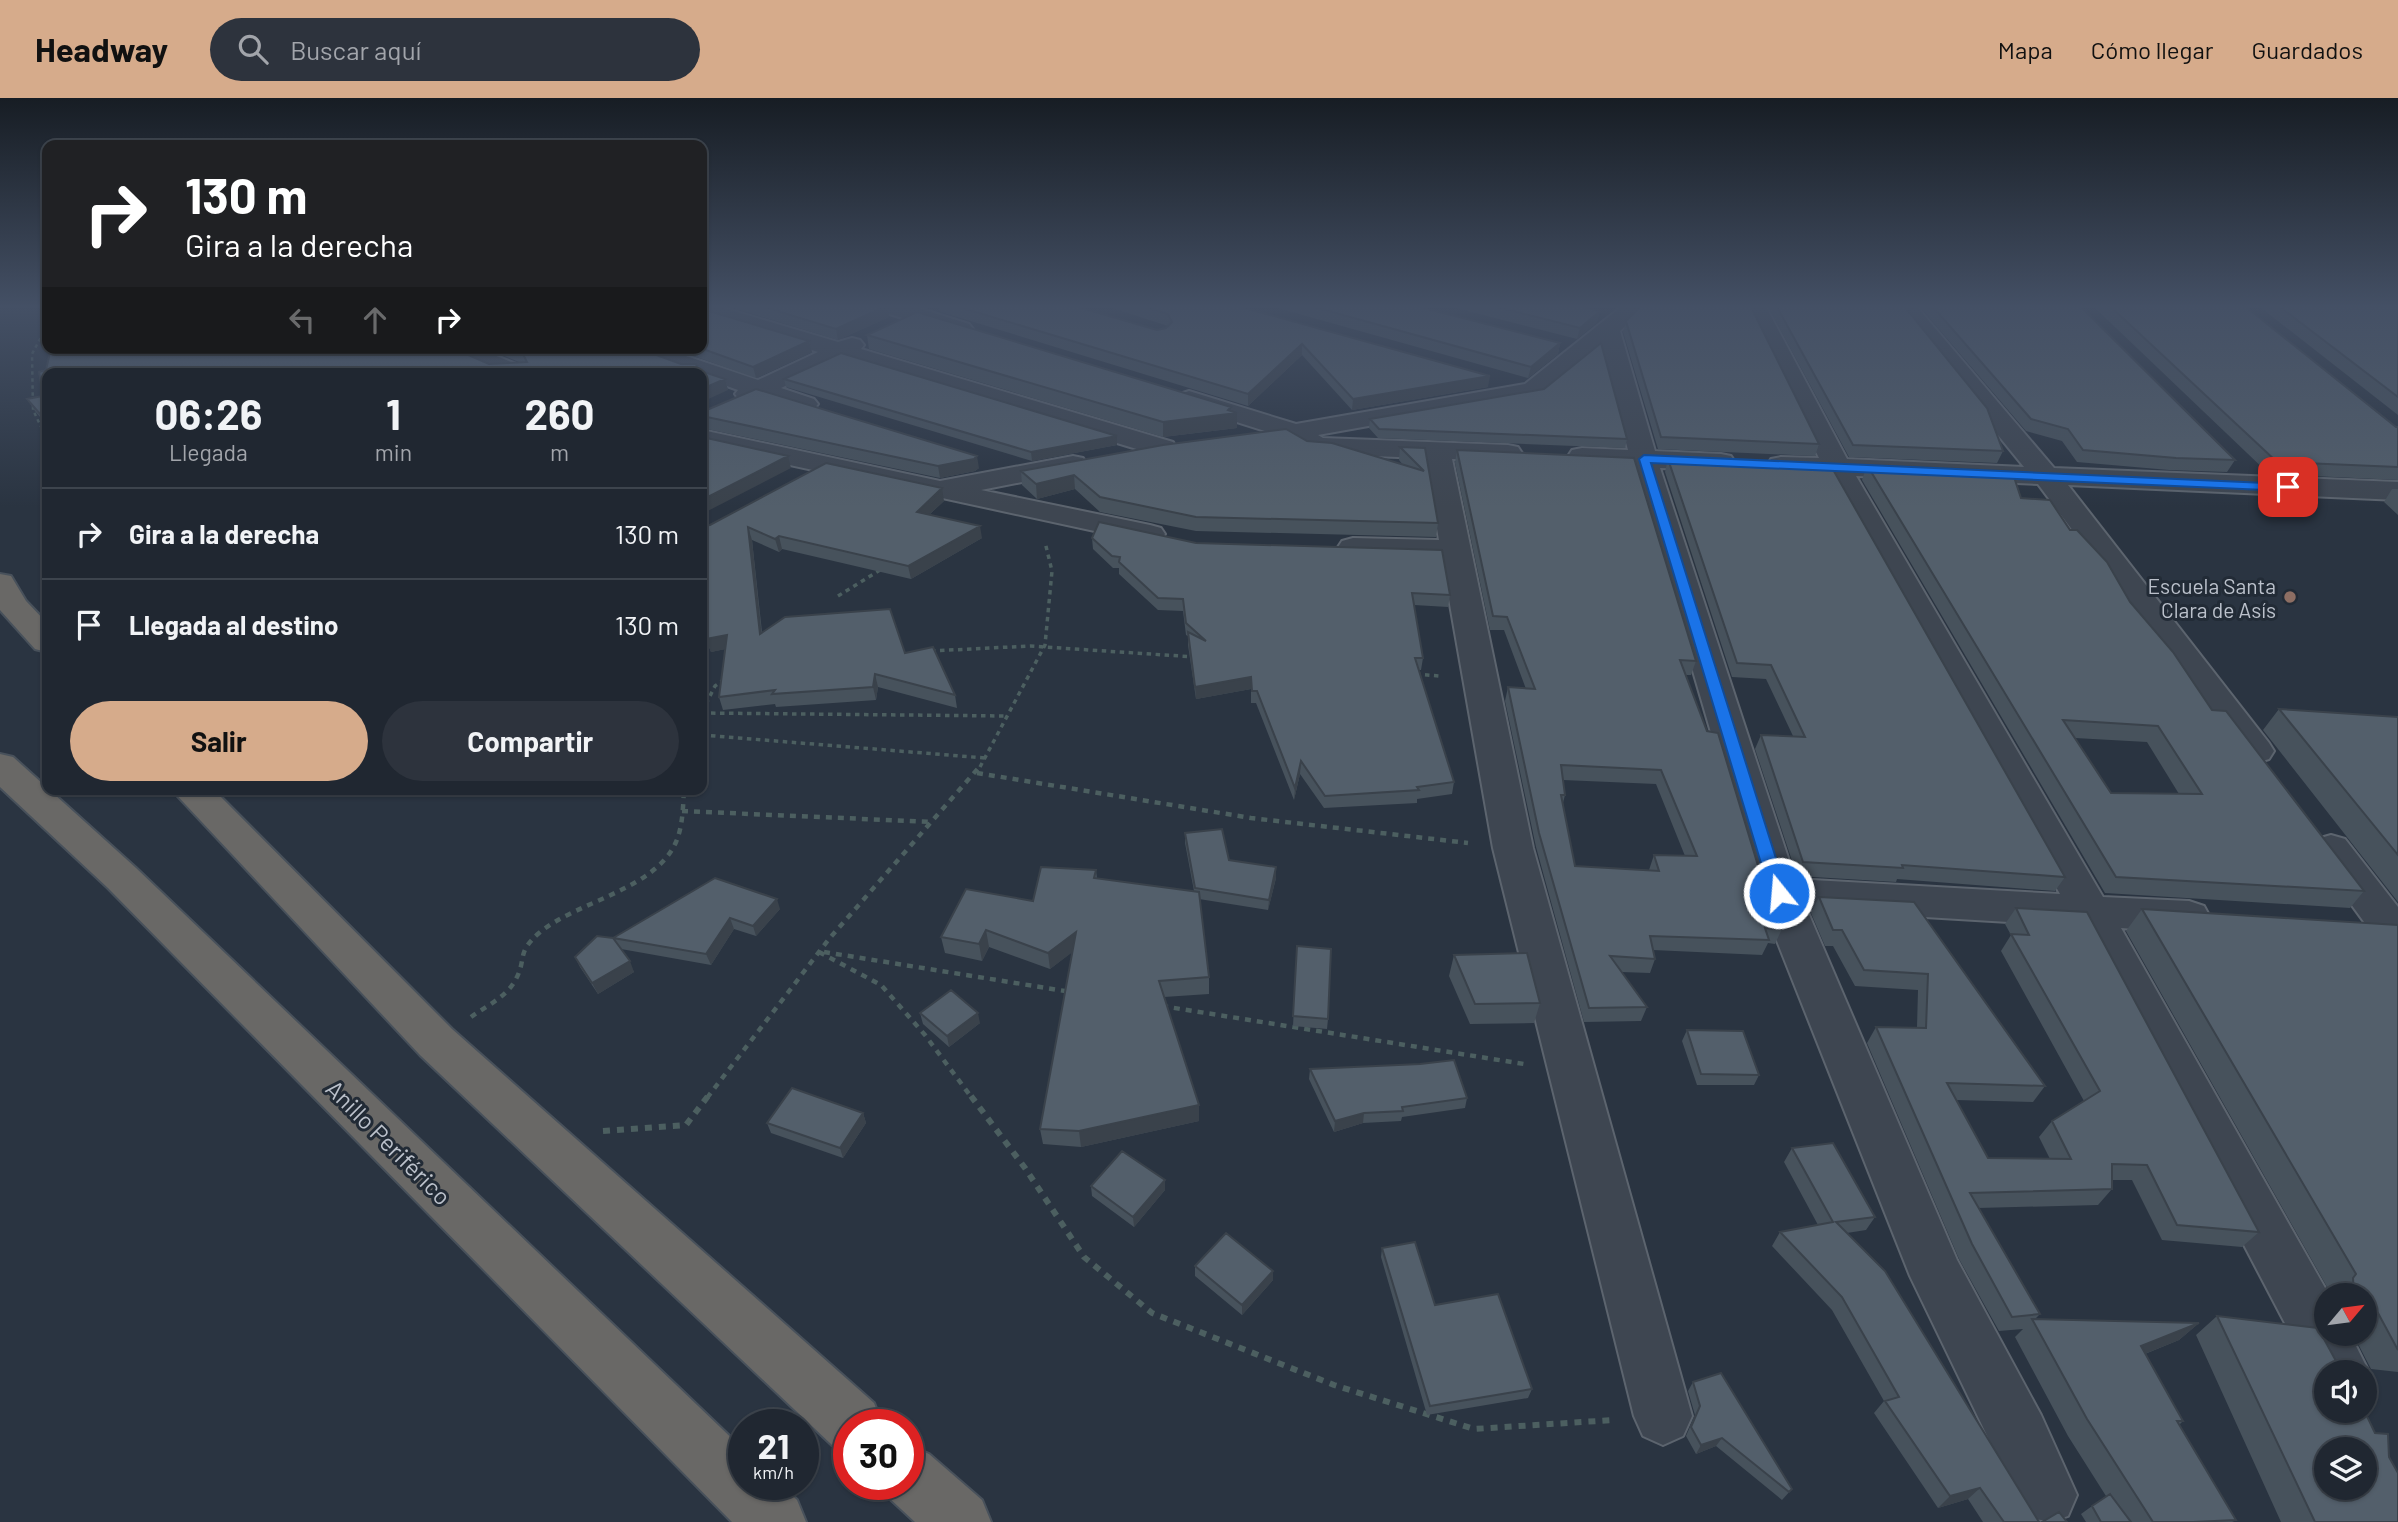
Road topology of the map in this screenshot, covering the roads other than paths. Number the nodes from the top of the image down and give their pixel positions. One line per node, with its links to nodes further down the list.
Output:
1 (711, 373): 9 (street)
2 (792, 373): 9 (street)
3 (922, 373): 25 (street)
4 (1552, 373): 10 (street)
5 (1622, 373): 22 (street)
6 (1789, 373): 24 (street)
7 (1960, 373): 26 (street)
8 (1481, 375): 10 (street)
9 (758, 390): 12 (street); 13 (street)
10 (1533, 390): 14 (street)
11 (1163, 391): 14 (street)
12 (724, 405)
13 (823, 409)
14 (1293, 431): 16 (street); 17 (street)
15 (707, 439): 23 (street)
16 (1228, 440)
17 (1437, 450): 18 (street); 33 (street)
18 (1534, 454)
19 (977, 456): 25 (street)
20 (1561, 456): 22 (street)
21 (2232, 458): 28 (street)
22 (1644, 459): 24 (street); 40 (street)
23 (823, 465): 27 (street); 29 (street)
24 (1837, 467): 26 (street); 41 (street)
25 (1029, 471): 29 (street)
26 (2045, 475): 28 (street); 37 (street)
27 (787, 484)
28 (2261, 486): 30 (street)
29 (940, 489): 31 (street)
30 (2398, 491)
31 (1183, 540)
32 (1320, 547): 33 (street)
33 (1458, 550): 47 (street)
34 (0, 583): 35 (highway)
35 (42, 637)
36 (0, 766): 50 (highway, Anillo Periférico)
37 (2273, 774)
38 (196, 795): 46 (highway)
39 (2316, 829): 44 (street)
40 (1779, 893): 41 (street); 49 (street)
41 (2091, 912): 42 (street); 45 (street)
42 (2228, 919)
43 (2337, 925): 44 (street)
44 (2396, 931)
45 (2334, 1360)
46 (837, 1409)
47 (1663, 1416)
48 (924, 1489): 51 (highway)
49 (2047, 1495)
50 (775, 1522)
51 (960, 1522)

